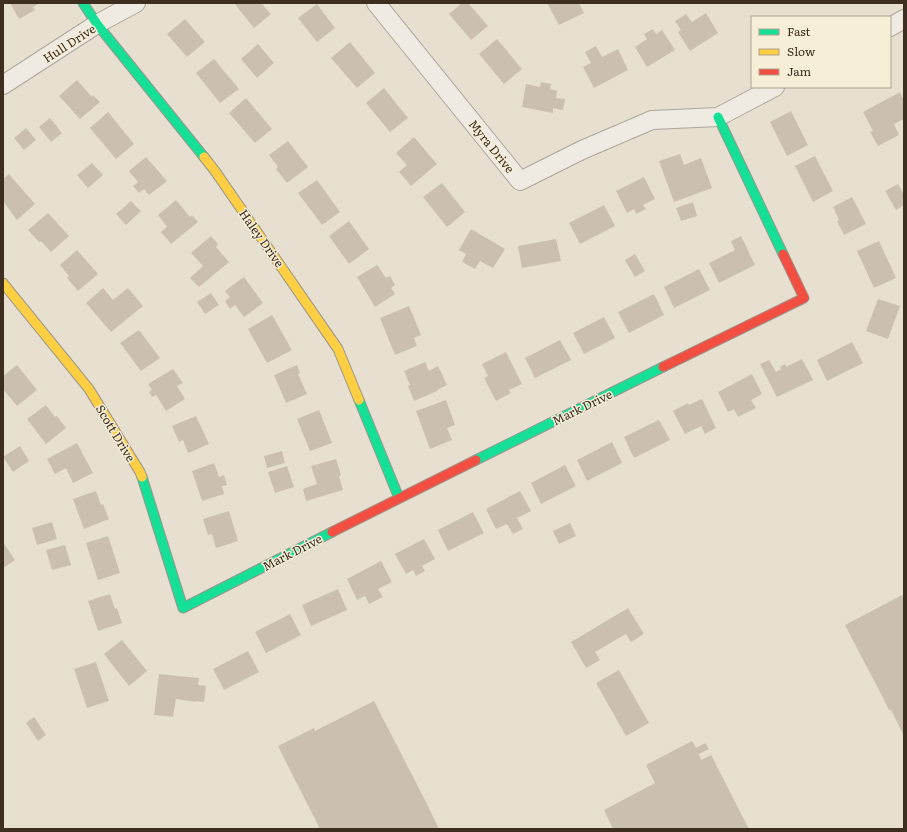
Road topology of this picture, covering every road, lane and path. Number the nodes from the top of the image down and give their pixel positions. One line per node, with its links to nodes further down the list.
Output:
1 (83, 3): 5 (street, Haley Drive)
2 (136, 3): 5 (street, Hull Drive)
3 (376, 3): 9 (street, Myra Drive)
4 (904, 19): 6 (street)
5 (97, 24): 7 (street, Hull Drive); 11 (street, Haley Drive)
6 (891, 26)
7 (3, 85)
8 (773, 88): 9 (street)
9 (718, 117): 11 (street, Mark Drive)
10 (3, 283): 12 (street, Scott Drive)
11 (398, 498): 12 (street, Mark Drive)
12 (183, 608)

